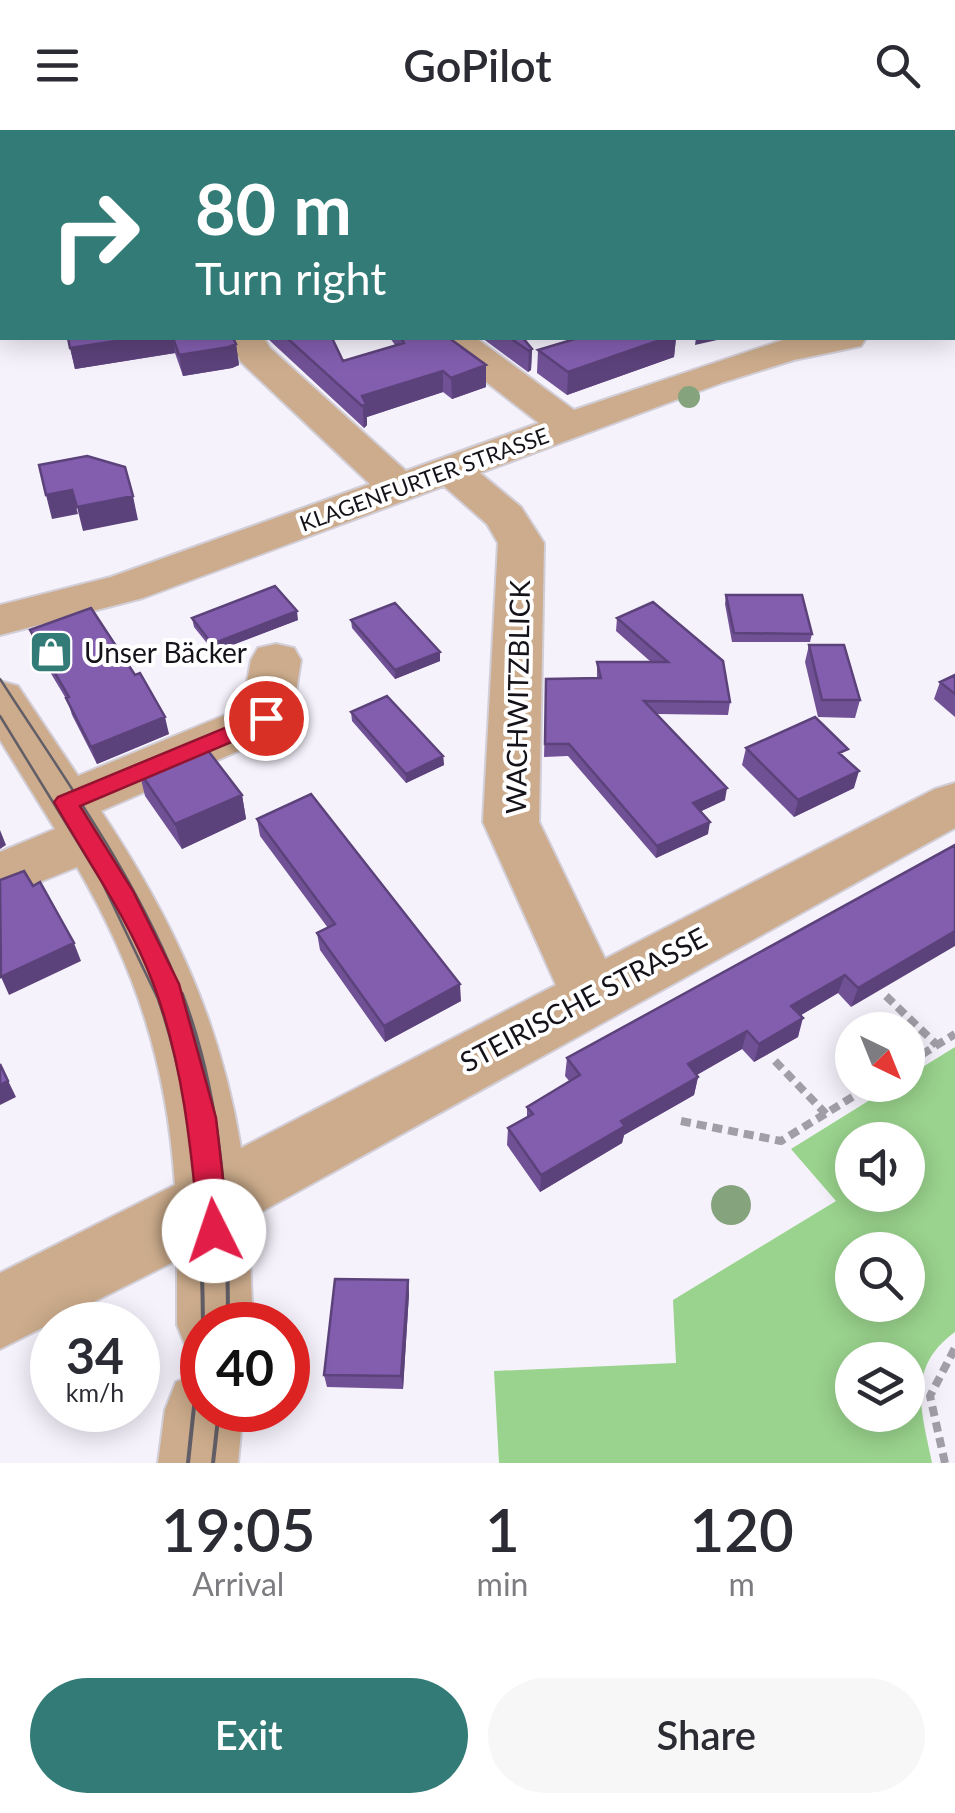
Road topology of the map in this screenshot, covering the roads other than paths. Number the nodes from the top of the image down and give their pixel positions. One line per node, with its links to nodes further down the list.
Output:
1 (247, 340): 6 (street)
2 (459, 340): 4 (street)
3 (839, 340): 4 (street, KLAGENFURTER STRASSE)
4 (570, 426): 5 (street, KLAGENFURTER STRASSE)
5 (451, 471): 6 (street, KLAGENFURTER STRASSE); 13 (street, WACHWITZBLICK)
6 (402, 488): 7 (street, KLAGENFURTER STRASSE)
7 (0, 620)
8 (276, 660): 11 (street)
9 (0, 698): 11 (street)
10 (955, 803): 13 (street, STEIRISCHE STRASSE)
11 (77, 821): 12 (street); 14 (street)
12 (0, 876)
13 (591, 994): 14 (street, STEIRISCHE STRASSE)
14 (213, 1200): 15 (street); 16 (street, STEIRISCHE STRASSE)
15 (215, 1302)
16 (0, 1312)
17 (202, 1432): 18 (street)
18 (198, 1463)

